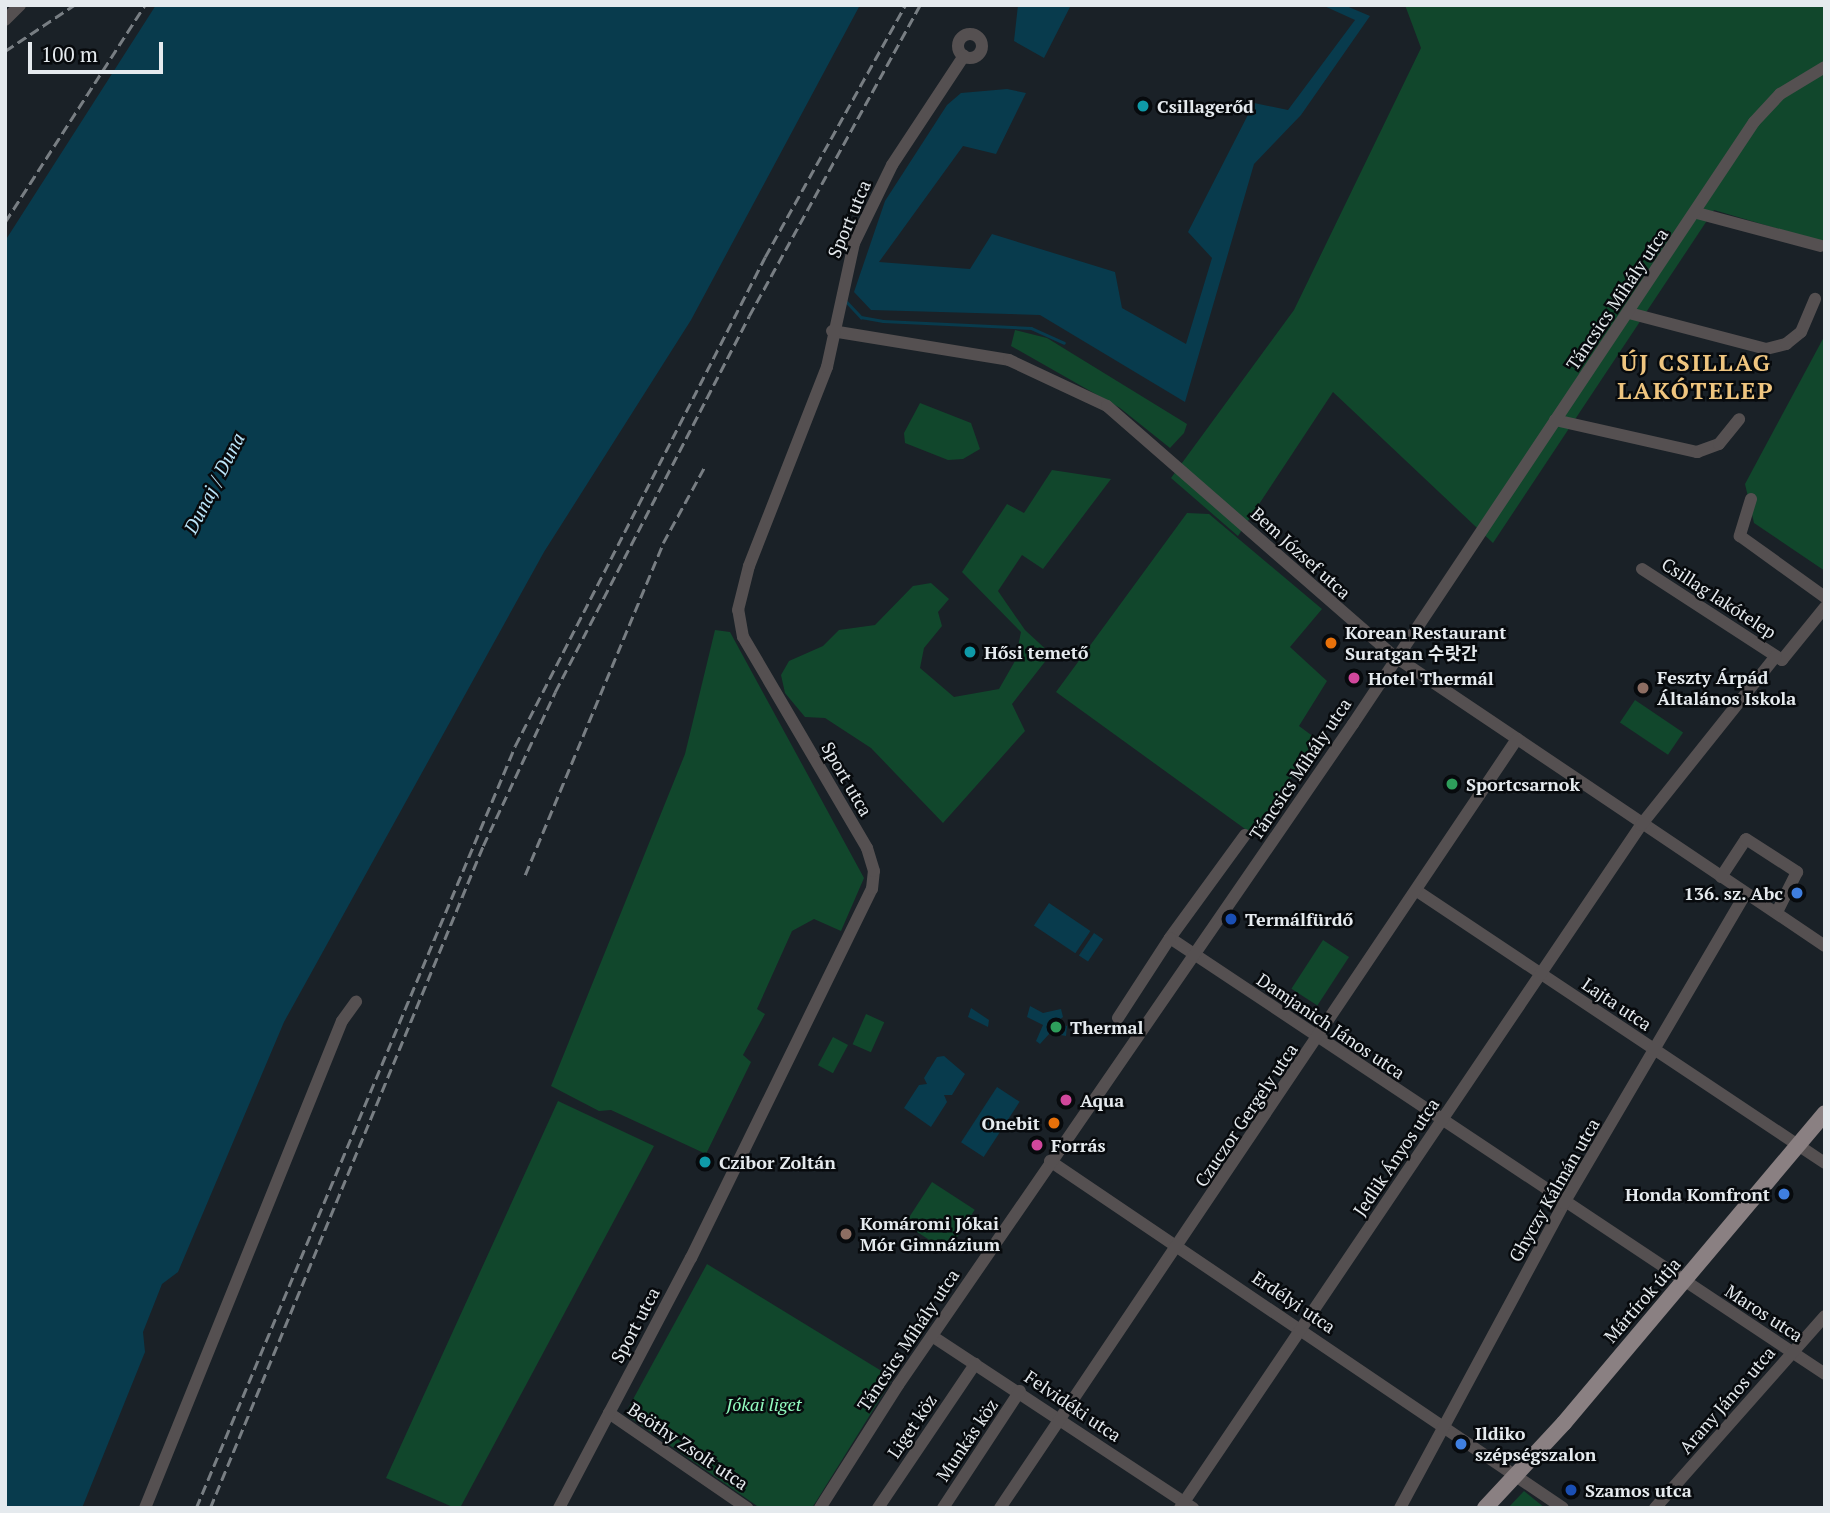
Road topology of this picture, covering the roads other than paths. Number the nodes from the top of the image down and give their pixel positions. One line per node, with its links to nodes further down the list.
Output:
1 (20, 5): 2 (street)
2 (5, 20)
3 (964, 57): 9 (street, Sport utca)
4 (1825, 67): 5 (street, Táncsics Mihály utca)
5 (1697, 213): 6 (street); 8 (street, Táncsics Mihály utca)
6 (1821, 246)
7 (1815, 299): 8 (street)
8 (1629, 313): 11 (street, Táncsics Mihály utca)
9 (832, 331): 19 (street, Bem József utca); 50 (street, Sport utca)
10 (1739, 419): 11 (street)
11 (1555, 420): 19 (street, Táncsics Mihály utca)
12 (1751, 499): 14 (street)
13 (1642, 569): 18 (street, Csillag lakótelep)
14 (1825, 597)
15 (1825, 607): 16 (street, Csillag lakótelep)
16 (1811, 624): 17 (street); 18 (street, Csillag lakótelep)
17 (1825, 631)
18 (1776, 656): 21 (street, Csillag lakótelep)
19 (1396, 657): 20 (street, Bem József utca); 29 (street, Táncsics Mihály utca)
20 (1517, 739): 21 (street, Bem József utca); 24 (street, Czuczor Gergely utca)
21 (1641, 825): 23 (street, Bem József utca); 30 (street, Jedlik Ányos utca)
22 (1245, 835): 27 (street)
23 (1721, 877): 25 (street, Bem József utca); 26 (street)
24 (1417, 891): 30 (street, Lajta utca); 33 (street, Czuczor Gergely utca)
25 (1746, 893): 26 (street, Bem József utca); 34 (street, Ghyczy Kálmán utca)
26 (1777, 912): 28 (street, Bem József utca)
27 (1170, 938): 29 (street, Damjanich János utca); 32 (street)
28 (1825, 946)
29 (1194, 954): 33 (street, Damjanich János utca); 38 (street, Táncsics Mihály utca)
30 (1541, 973): 34 (street, Lajta utca); 36 (street, Jedlik Ányos utca)
31 (356, 1002): 55 (street)
32 (1118, 1018)
33 (1319, 1038): 36 (street, Damjanich János utca); 41 (street, Czuczor Gergely utca)
34 (1656, 1051): 37 (street, Lajta utca); 40 (street, Ghyczy Kálmán utca)
35 (1825, 1114): 37 (main road, Mártírok útja)
36 (1442, 1121): 40 (street, Damjanich János utca); 44 (street, Jedlik Ányos utca)
37 (1799, 1146): 39 (street, Lajta utca); 42 (main road, Mártírok útja)
38 (1050, 1161): 41 (street, Erdélyi utca); 45 (street, Táncsics Mihály utca)
39 (1825, 1163)
40 (1564, 1203): 42 (street, Damjanich János utca); 52 (street, Ghyczy Kálmán utca)
41 (1177, 1246): 44 (street, Erdélyi utca); 51 (street, Czuczor Gergely utca)
42 (1684, 1282): 46 (street, Maros utca); 53 (main road, Mártírok útja)
43 (1825, 1316): 46 (street, Arany János utca)
44 (1302, 1328): 52 (street, Erdélyi utca); 54 (street, Jedlik Ányos utca)
45 (932, 1336): 47 (street, Felvidéki utca); 58 (street, Táncsics Mihály utca)
46 (1793, 1352): 48 (street, Maros utca); 65 (street, Arany János utca)
47 (975, 1364): 49 (street, Felvidéki utca); 59 (street, Liget köz)
48 (1825, 1374)
49 (1020, 1391): 51 (street, Felvidéki utca); 60 (street, Munkás köz)
50 (609, 1413): 56 (street, Sport utca); 57 (street, Beöthy Zsolt utca)
51 (1058, 1418): 54 (street, Felvidéki utca); 61 (street, Czuczor Gergely utca)
52 (1444, 1424): 53 (street, Erdélyi utca); 62 (street, Ghyczy Kálmán utca)
53 (1516, 1476): 63 (main road, Mártírok útja); 64 (street)
54 (1186, 1506)
55 (145, 1508)
56 (559, 1508)
57 (747, 1508)
58 (821, 1508)
59 (878, 1508)
60 (943, 1508)
61 (1000, 1508)
62 (1400, 1508)
63 (1485, 1508)
64 (1563, 1508)
65 (1655, 1508)

